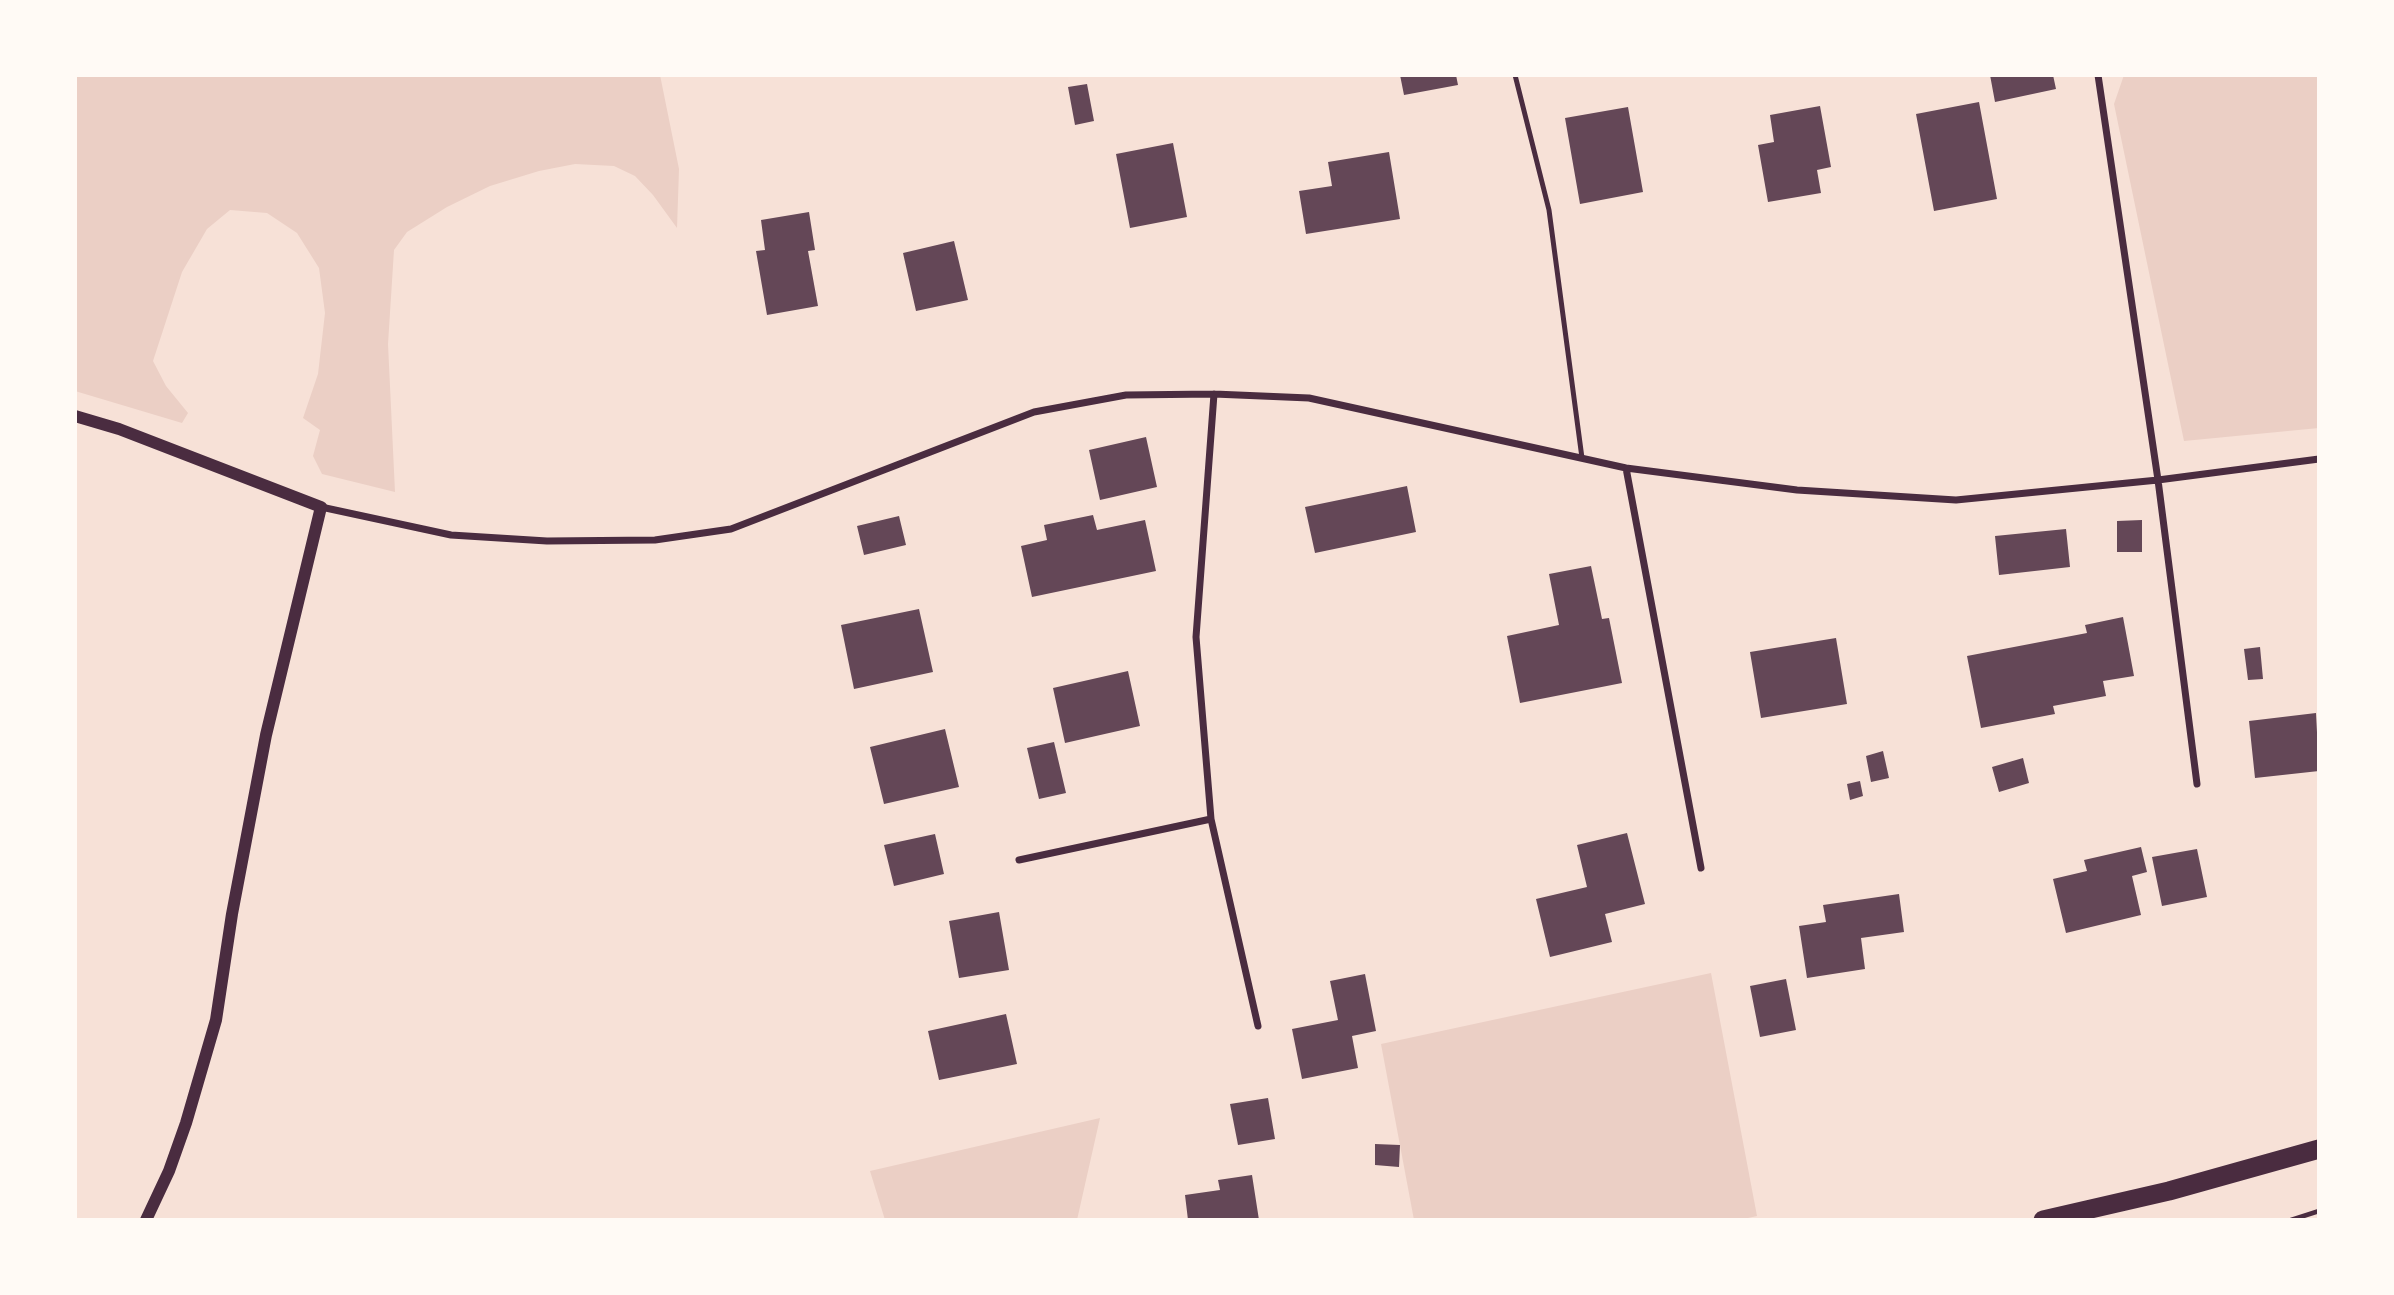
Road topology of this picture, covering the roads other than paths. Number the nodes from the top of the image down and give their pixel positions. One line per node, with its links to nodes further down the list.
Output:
1 (1515, 75): 5 (lane)
2 (2098, 75): 8 (street)
3 (1214, 394): 5 (street); 9 (street); 11 (street)
4 (75, 416): 9 (street)
5 (1582, 458): 7 (street)
6 (2319, 459): 8 (street)
7 (1626, 468): 8 (street); 13 (street)
8 (2158, 480): 10 (street)
9 (321, 507): 16 (street)
10 (2197, 784)
11 (1211, 819): 12 (street); 14 (street)
12 (1019, 860)
13 (1701, 868)
14 (1258, 1026)
15 (2319, 1149): 17 (highway)
16 (146, 1220)
17 (2043, 1220)

